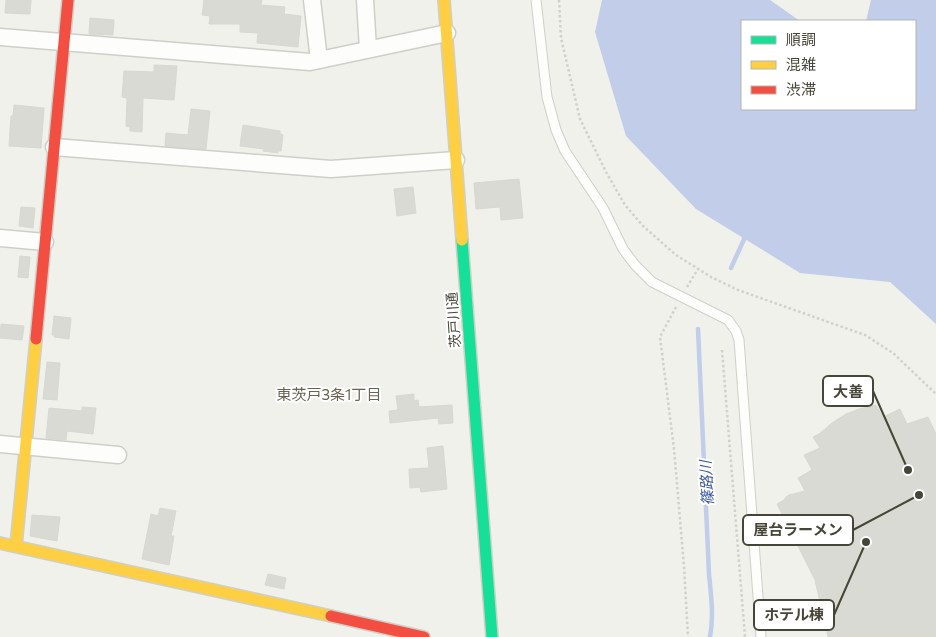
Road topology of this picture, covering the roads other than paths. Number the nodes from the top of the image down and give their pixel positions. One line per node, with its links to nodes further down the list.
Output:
1 (68, 0): 8 (street)
2 (312, 0): 10 (street)
3 (364, 0): 9 (street)
4 (444, 0): 6 (street, 茨戸川通)
5 (536, 0): 22 (lane)
6 (447, 32): 9 (street); 12 (street, 茨戸川通)
7 (0, 38): 8 (street)
8 (64, 42): 10 (street); 11 (street)
9 (368, 50): 10 (street)
10 (319, 60)
11 (54, 147): 12 (street); 14 (street)
12 (456, 160): 21 (street, 茨戸川通)
13 (0, 238): 14 (street)
14 (45, 242): 16 (street)
15 (0, 444): 16 (street)
16 (26, 447): 17 (street); 19 (street)
17 (118, 455)
18 (0, 543): 19 (street)
19 (16, 546): 20 (street)
20 (424, 637)
21 (492, 637)
22 (761, 637)

